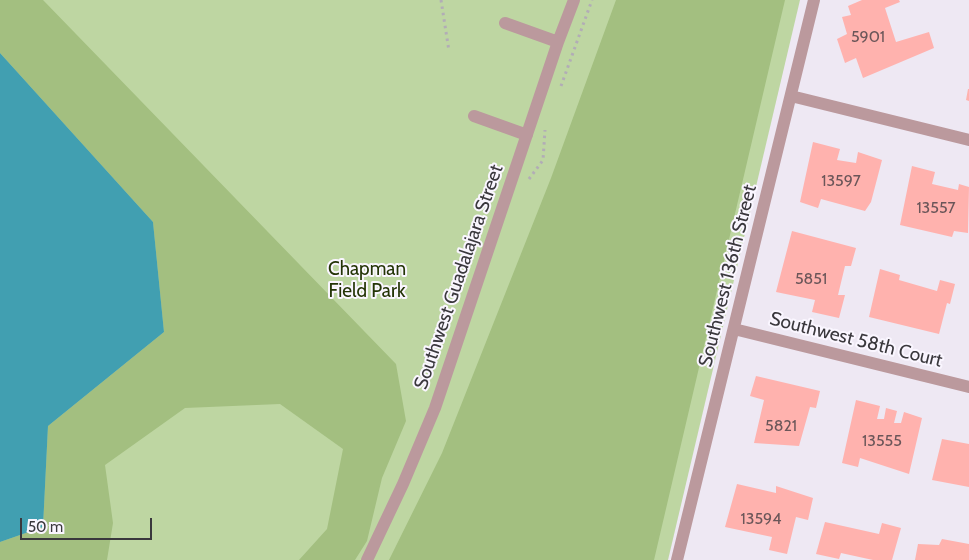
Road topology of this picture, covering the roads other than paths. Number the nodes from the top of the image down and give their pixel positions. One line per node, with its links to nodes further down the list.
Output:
1 (574, 0): 4 (street, Southwest Guadalajara Street)
2 (814, 0): 5 (street, Southwest 136th Street)
3 (504, 23): 4 (street)
4 (558, 42): 7 (street, Southwest Guadalajara Street)
5 (791, 96): 8 (street); 9 (street, Southwest 136th Street)
6 (474, 116): 7 (street)
7 (526, 135): 11 (street, Southwest Guadalajara Street)
8 (969, 140)
9 (734, 329): 10 (street, Southwest 58th Court); 12 (street, Southwest 136th Street)
10 (969, 387)
11 (367, 560)
12 (677, 560)

